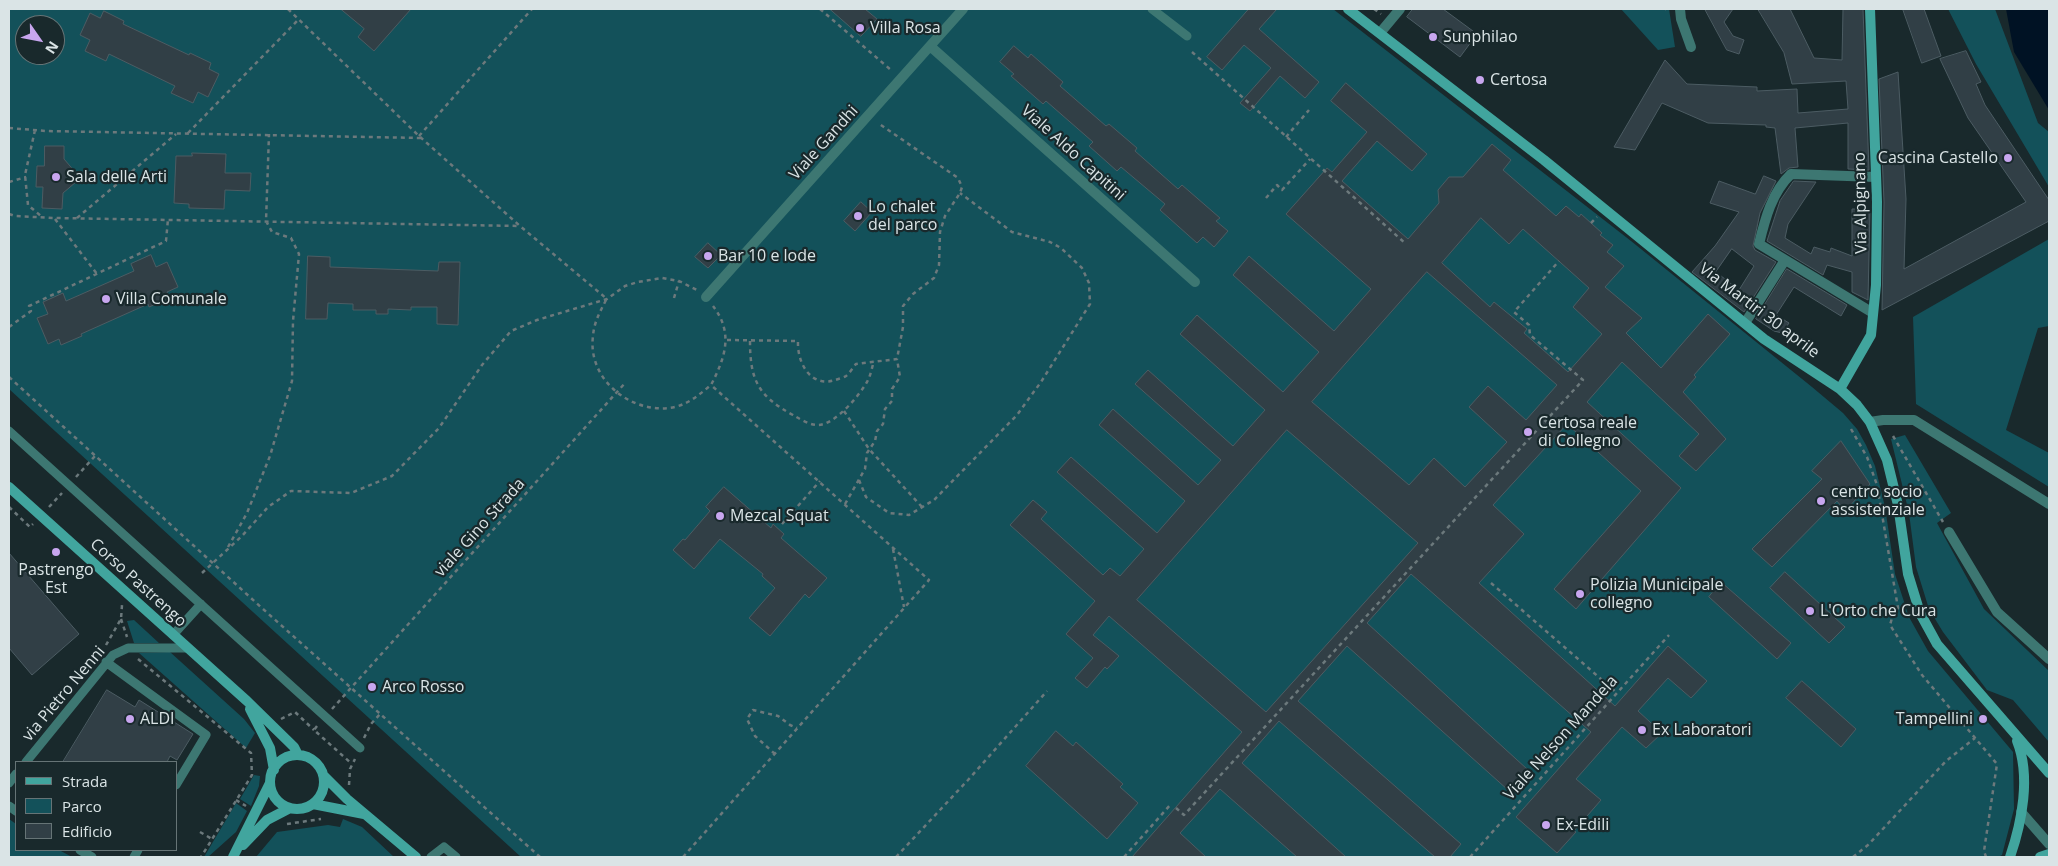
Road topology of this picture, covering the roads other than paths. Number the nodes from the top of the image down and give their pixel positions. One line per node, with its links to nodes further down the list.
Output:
1 (963, 9): 9 (street, Viale Gandhi)
2 (1152, 9): 8 (lane)
3 (1348, 9): 7 (street, Via Martiri 30 aprile)
4 (1399, 9): 7 (street)
5 (1680, 9): 10 (street)
6 (1870, 9): 11 (street, Via Alpignano)
7 (1380, 34): 16 (street, Via Martiri 30 aprile)
8 (1187, 36)
9 (930, 46): 13 (street, Viale Aldo Capitini); 14 (street, Viale Gandhi)
10 (1691, 47)
11 (1876, 177): 12 (street); 15 (street, Via Alpignano)
12 (1785, 260): 15 (street); 16 (street)
13 (1195, 282)
14 (706, 297)
15 (1873, 313): 17 (street, Via Alpignano)
16 (1745, 323): 17 (street, Via Martiri 30 aprile)
17 (1840, 389): 18 (street, Via Martiri 30 aprile)
18 (1870, 422): 21 (street); 29 (street, Via Martiri 30 aprile)
19 (9, 431): 23 (lane)
20 (9, 487): 24 (street, Corso Pastrengo)
21 (2049, 504)
22 (1949, 532): 26 (street)
23 (201, 604): 24 (lane); 30 (lane)
24 (173, 635): 25 (street, Corso Pastrengo)
25 (187, 648): 27 (lane, via Pietro Nenni); 28 (street, Corso Pastrengo)
26 (2049, 659)
27 (106, 662): 32 (lane, via Pietro Nenni); 36 (lane)
28 (247, 701): 31 (street, Corso Pastrengo); 33 (street, Corso Pastrengo)
29 (2015, 735): 34 (street, Via Martiri 30 aprile); 40 (street, Via Martiri 30 aprile)
30 (360, 748)
31 (297, 754): 33 (street); 35 (street)
32 (27, 761)
33 (274, 770): 37 (street)
34 (2049, 773)
35 (324, 776): 38 (street); 41 (street)
36 (178, 782)
37 (270, 783): 39 (street); 44 (street)
38 (313, 804): 39 (street); 41 (street)
39 (290, 808): 44 (street)
40 (2021, 812): 42 (street); 48 (street, Via Martiri 30 aprile)
41 (365, 814): 45 (street)
42 (2049, 844)
43 (2049, 854): 49 (street)
44 (234, 855)
45 (416, 857)
46 (431, 857): 47 (lane)
47 (456, 857)
48 (2010, 857)
49 (2040, 857)

